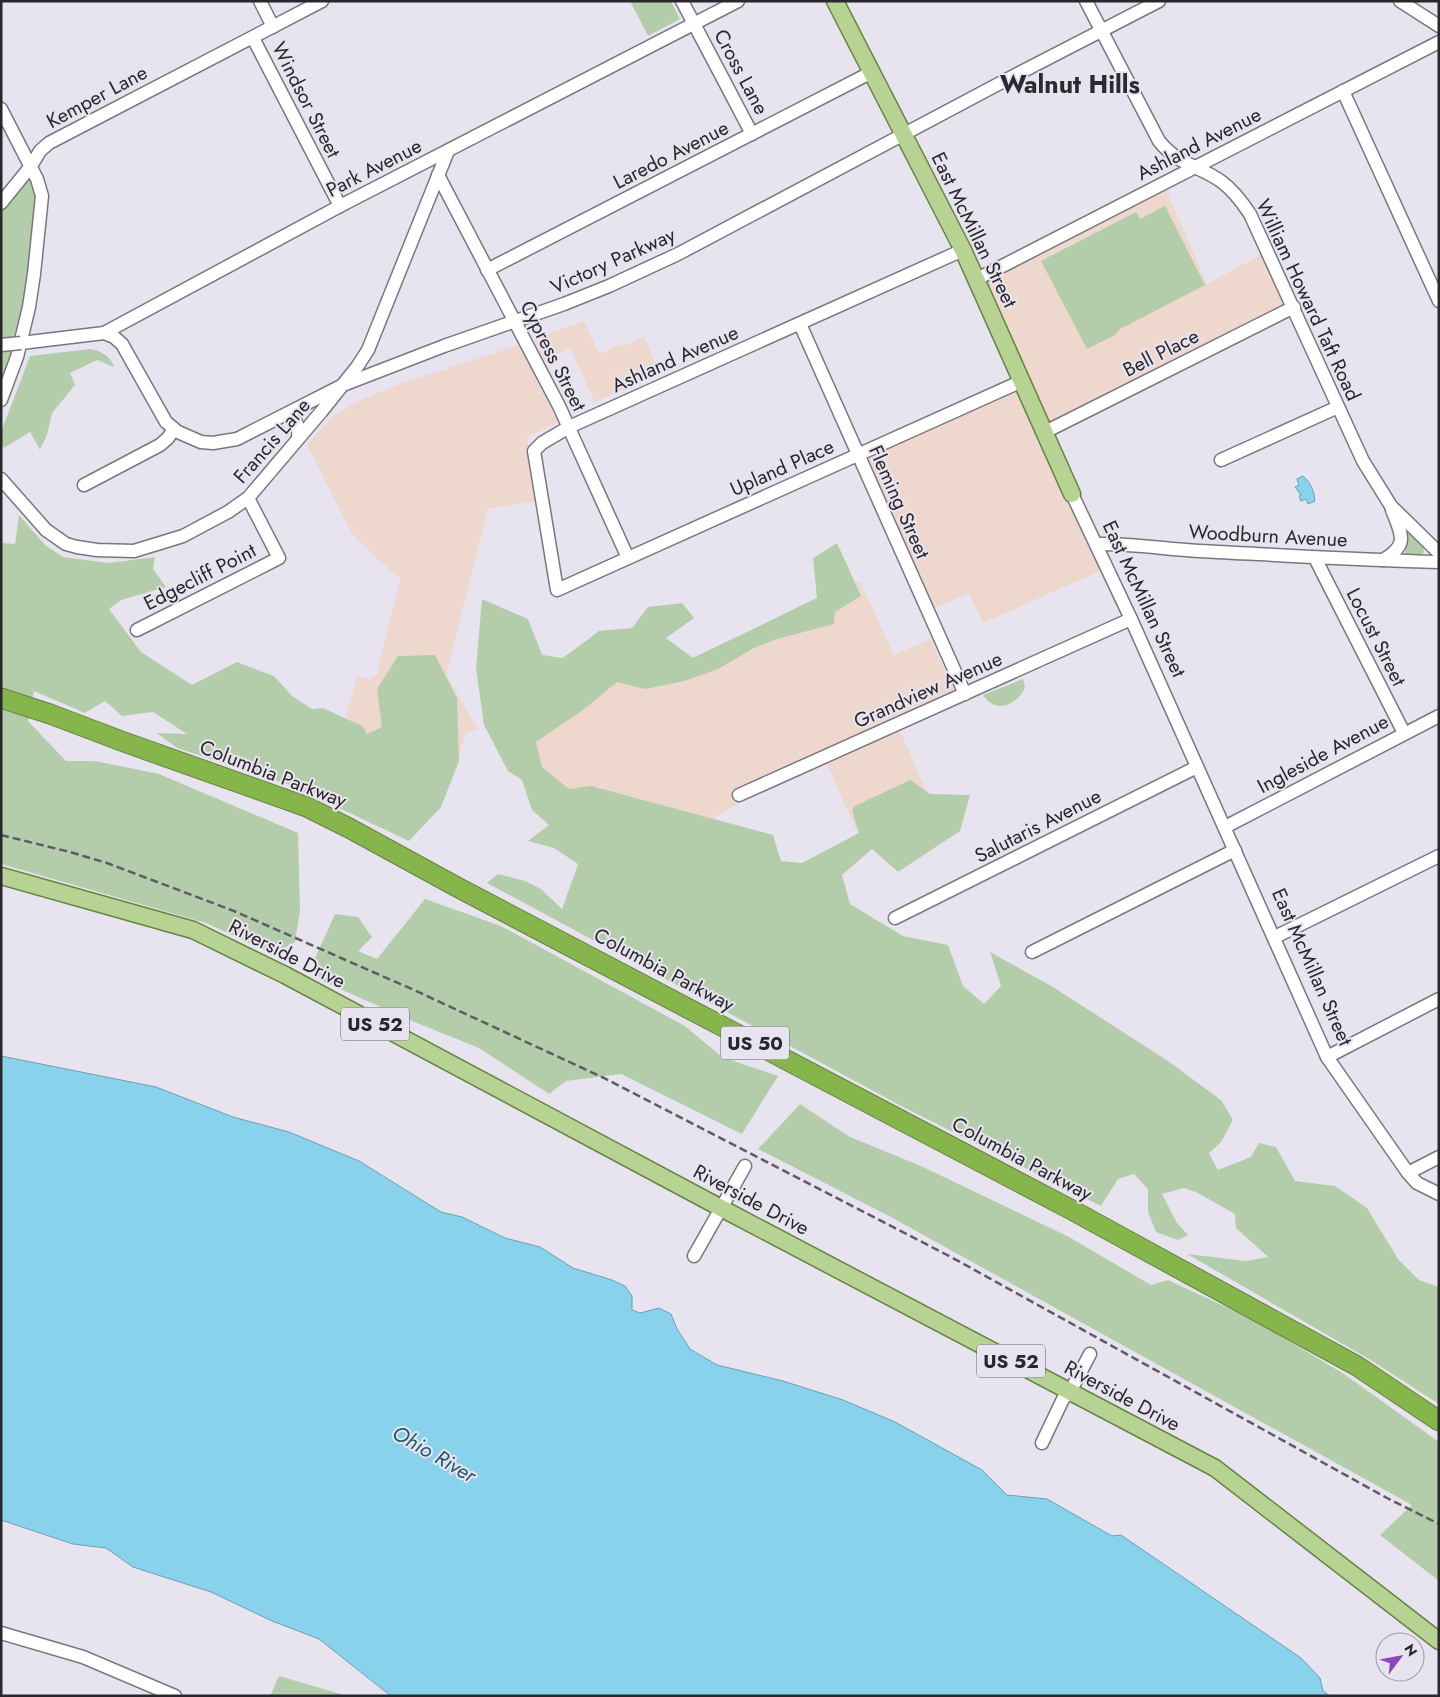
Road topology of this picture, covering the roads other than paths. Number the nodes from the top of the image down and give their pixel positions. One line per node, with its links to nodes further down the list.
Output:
1 (260, 1): 10 (street, Windsor Street)
2 (322, 1): 10 (street, Kemper Lane)
3 (682, 1): 9 (street, Cross Lane)
4 (738, 1): 9 (street, Park Avenue)
5 (835, 1): 15 (main road, East McMillan Street)
6 (1086, 1): 12 (street, William Howard Taft Road)
7 (1159, 1): 12 (street, Victory Parkway)
8 (1400, 1): 11 (street)
9 (694, 24): 18 (street, Cross Lane); 20 (street, Park Avenue)
10 (273, 26): 13 (street, Kemper Lane)
11 (1439, 26)
12 (1101, 30): 19 (street, Victory Parkway); 22 (street, William Howard Taft Road)
13 (253, 38): 21 (street, Kemper Lane); 25 (street, Windsor Street)
14 (1439, 42): 16 (street, Ashland Avenue)
15 (872, 72): 18 (street, Laredo Avenue); 19 (main road, East McMillan Street)
16 (1343, 91): 22 (street, Ashland Avenue); 29 (street)
17 (1, 109): 21 (street)
18 (752, 134): 27 (street, Laredo Avenue)
19 (903, 134): 26 (main road, East McMillan Street); 31 (street, Victory Parkway)
20 (448, 151): 23 (street, Francis Lane); 25 (street, Park Avenue)
21 (31, 166): 24 (street, Kemper Lane); 37 (street)
22 (1194, 168): 28 (street, Ashland Avenue); 30 (street, William Howard Taft Road)
23 (438, 175): 27 (street, Cypress Street); 36 (street, Francis Lane)
24 (1, 203)
25 (340, 206): 33 (street, Park Avenue)
26 (963, 250): 28 (main road, East McMillan Street); 32 (street, Ashland Avenue)
27 (487, 270): 31 (street, Cypress Street)
28 (977, 279): 35 (main road, East McMillan Street)
29 (1439, 301)
30 (1294, 307): 38 (street, William Howard Taft Road); 42 (street, Bell Place)
31 (515, 322): 36 (street, Victory Parkway); 40 (street, Cypress Street)
32 (800, 324): 40 (street, Ashland Avenue); 44 (street, Fleming Street)
33 (104, 333): 34 (street, Park Avenue, bridge); 41 (street, Victory Parkway)
34 (1, 345)
35 (1022, 381): 42 (main road, East McMillan Street); 44 (street, Upland Place)
36 (343, 385): 39 (street, Victory Parkway); 43 (street, Francis Lane)
37 (1, 400)
38 (1338, 407): 45 (street); 50 (street, William Howard Taft Road)
39 (287, 414): 41 (street, Victory Parkway); 43 (street)
40 (569, 427): 53 (street, Cypress Street); 57 (street, Ashland Avenue)
41 (174, 429): 47 (street)
42 (1045, 432): 48 (main road, East McMillan Street)
43 (298, 439): 49 (street, Francis Lane)
44 (857, 454): 53 (street, Upland Place); 60 (street, Fleming Street)
45 (1221, 460)
46 (1, 478): 49 (street, Francis Lane)
47 (84, 486)
48 (1072, 494): 51 (street, East McMillan Street)
49 (248, 498): 59 (street, Edgecliff Point)
50 (1391, 506): 52 (street, William Howard Taft Road); 55 (street)
51 (1096, 544): 54 (street, Woodburn Avenue); 58 (street, East McMillan Street)
52 (1439, 553)
53 (628, 558): 57 (street, Upland Place)
54 (1315, 558): 55 (street, Woodburn Avenue); 63 (street, Locust Street)
55 (1383, 560): 56 (street, Woodburn Avenue)
56 (1439, 562)
57 (557, 590)
58 (1131, 619): 60 (street, Grandview Avenue); 64 (street, East McMillan Street)
59 (137, 630)
60 (965, 694): 65 (street, Grandview Avenue)
61 (1, 698): 83 (highway, Columbia Parkway / US 50)
62 (1439, 716): 63 (street, Ingleside Avenue)
63 (1404, 733): 66 (street, Ingleside Avenue)
64 (1197, 767): 66 (street, East McMillan Street); 70 (street, Salutaris Avenue)
65 (739, 795)
66 (1224, 827): 67 (street, East McMillan Street)
67 (1235, 850): 71 (street, East McMillan Street); 72 (street)
68 (1439, 856): 71 (street)
69 (1, 876): 79 (main road, Riverside Drive / US 52)
70 (896, 918)
71 (1275, 938): 74 (street, East McMillan Street)
72 (1032, 952)
73 (1439, 999): 74 (street)
74 (1327, 1057): 77 (street, East McMillan Street)
75 (1439, 1157): 77 (street)
76 (745, 1166): 79 (street)
77 (1408, 1173): 78 (street, East McMillan Street)
78 (1439, 1194)
79 (721, 1208): 80 (street); 82 (main road, Riverside Drive / US 52)
80 (694, 1256)
81 (1090, 1354): 82 (street)
82 (1070, 1392): 84 (street); 86 (main road, Riverside Drive / US 52)
83 (1439, 1421)
84 (1042, 1442)
85 (1, 1633): 87 (street)
86 (1439, 1642)
87 (175, 1696)

